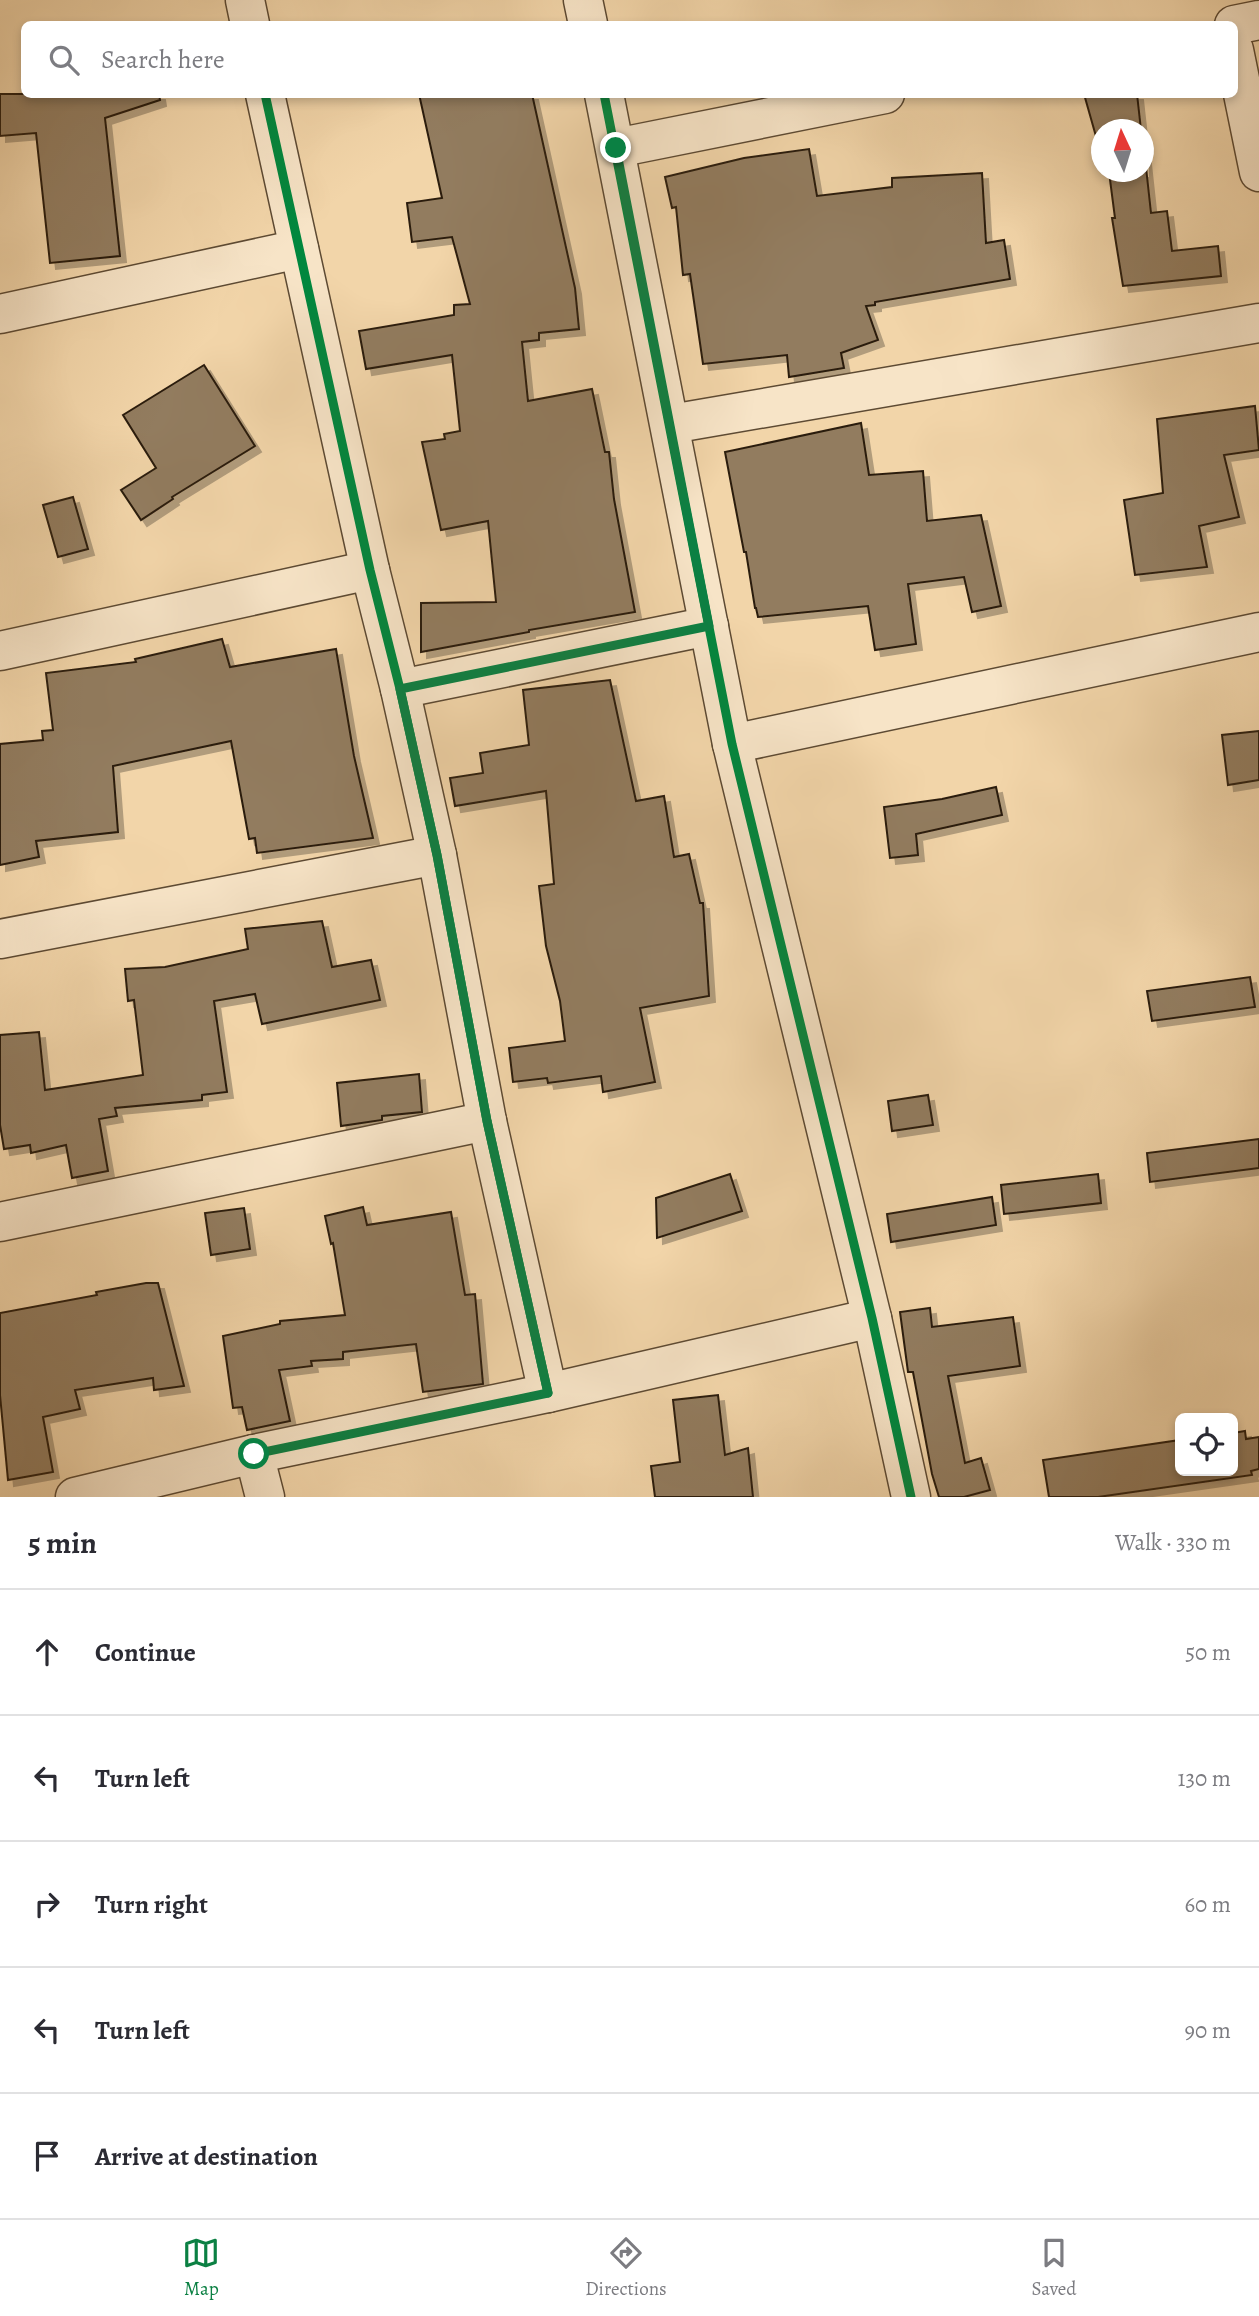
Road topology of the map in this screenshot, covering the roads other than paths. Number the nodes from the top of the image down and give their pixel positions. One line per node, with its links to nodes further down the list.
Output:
1 (245, 0): 5 (street)
2 (583, 0): 6 (street)
3 (1224, 0): 7 (street)
4 (1259, 20): 8 (street)
5 (249, 21)
6 (587, 21)
7 (1231, 21)
8 (1238, 24)
9 (1238, 70): 14 (street)
10 (266, 98): 15 (street)
11 (605, 98): 13 (street)
12 (866, 98): 13 (street)
13 (616, 148): 18 (street)
14 (1259, 172)
15 (299, 249): 16 (street); 19 (street)
16 (0, 314)
17 (1259, 323): 18 (street)
18 (671, 424): 20 (street)
19 (370, 570): 22 (street); 23 (street)
20 (709, 626): 23 (street); 24 (street)
21 (1259, 632): 24 (street)
22 (0, 651)
23 (400, 689): 25 (street)
24 (732, 744): 29 (street)
25 (437, 855): 26 (street); 27 (street)
26 (0, 939)
27 (487, 1121): 28 (street); 30 (street)
28 (0, 1222)
29 (872, 1318): 30 (street); 34 (street)
30 (548, 1393): 31 (street)
31 (254, 1454): 32 (street); 33 (street)
32 (75, 1497)
33 (265, 1497)
34 (911, 1497)

